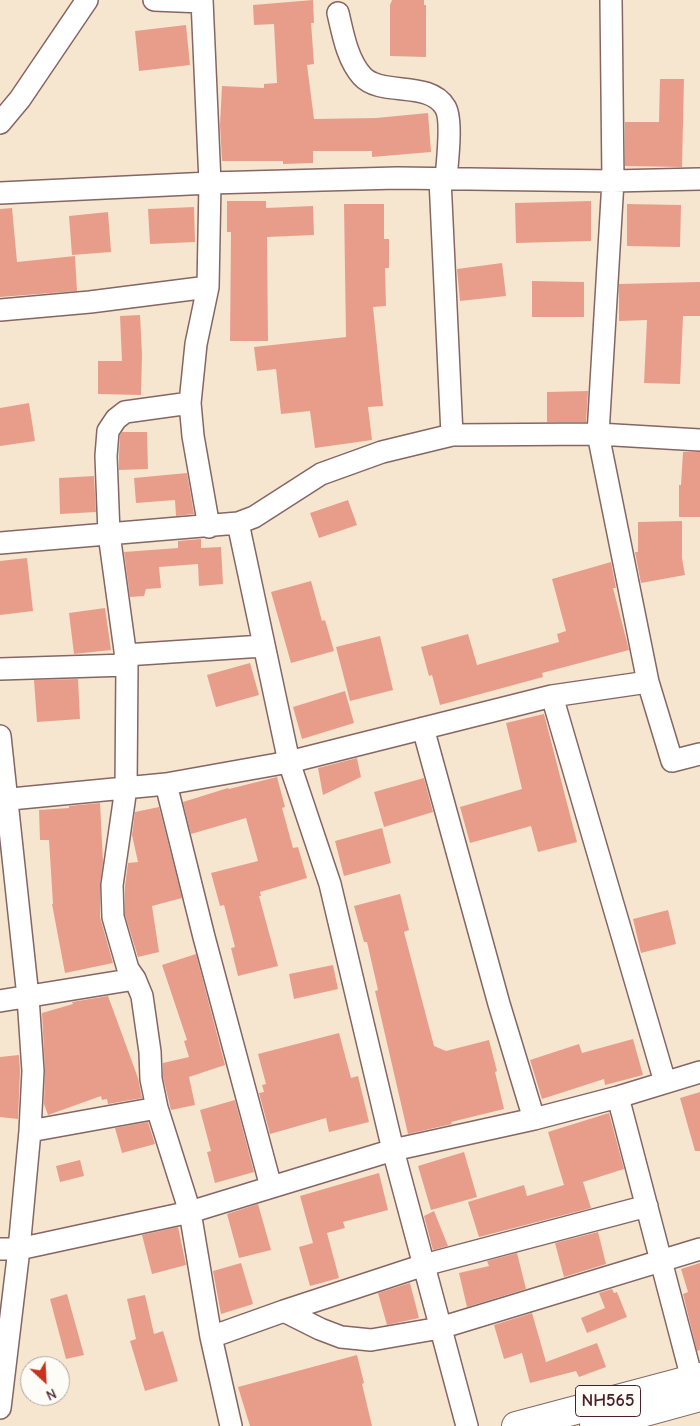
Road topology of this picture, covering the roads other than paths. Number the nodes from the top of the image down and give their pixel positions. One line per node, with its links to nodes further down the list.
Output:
1 (87, 0): 6 (street)
2 (154, 0): 4 (street)
3 (611, 0): 9 (street)
4 (202, 1): 10 (street)
5 (338, 13): 7 (street)
6 (0, 123)
7 (443, 179): 9 (street); 10 (street); 16 (street)
8 (700, 179): 9 (street)
9 (614, 181): 15 (street)
10 (210, 183): 11 (street); 12 (street)
11 (0, 193)
12 (208, 287): 13 (street); 14 (street)
13 (0, 310)
14 (190, 403): 19 (street); 20 (street)
15 (598, 434): 16 (street); 17 (street); 25 (street)
16 (452, 435): 18 (street)
17 (700, 440)
18 (238, 523): 19 (street); 22 (street)
19 (209, 527): 20 (street)
20 (108, 534): 21 (street); 23 (street)
21 (0, 543)
22 (263, 646): 23 (street); 30 (street)
23 (126, 660): 24 (street); 32 (street)
24 (0, 669)
25 (648, 682): 26 (street); 29 (street)
26 (552, 696): 27 (street); 38 (street)
27 (423, 728): 30 (street); 41 (street)
28 (0, 736): 33 (street)
29 (700, 754)
30 (289, 762): 31 (street); 43 (street)
31 (166, 784): 32 (street); 44 (street)
32 (126, 788): 33 (street); 34 (street)
33 (4, 800): 35 (street)
34 (136, 978): 35 (street); 40 (street)
35 (28, 997): 36 (street); 42 (street)
36 (0, 1001)
37 (700, 1072): 38 (street)
38 (665, 1082): 39 (street)
39 (618, 1097): 41 (street); 45 (street)
40 (157, 1108): 42 (street); 46 (street)
41 (534, 1119): 43 (street)
42 (30, 1131): 47 (street)
43 (393, 1150): 44 (street); 50 (street)
44 (271, 1187): 46 (street)
45 (647, 1206): 49 (street); 50 (street)
46 (190, 1212): 47 (street); 53 (street)
47 (10, 1249): 55 (street)
48 (700, 1249): 49 (street)
49 (661, 1261): 52 (street); 54 (street)
50 (424, 1265): 51 (street); 52 (street)
51 (284, 1311): 52 (street); 53 (street)
52 (440, 1328): 57 (street)
53 (211, 1337): 56 (street)
54 (697, 1384): 58 (highway, NH565); 59 (highway, NH565)
55 (0, 1408)
56 (231, 1426)
57 (467, 1426)
58 (516, 1426)
59 (594, 1426)

